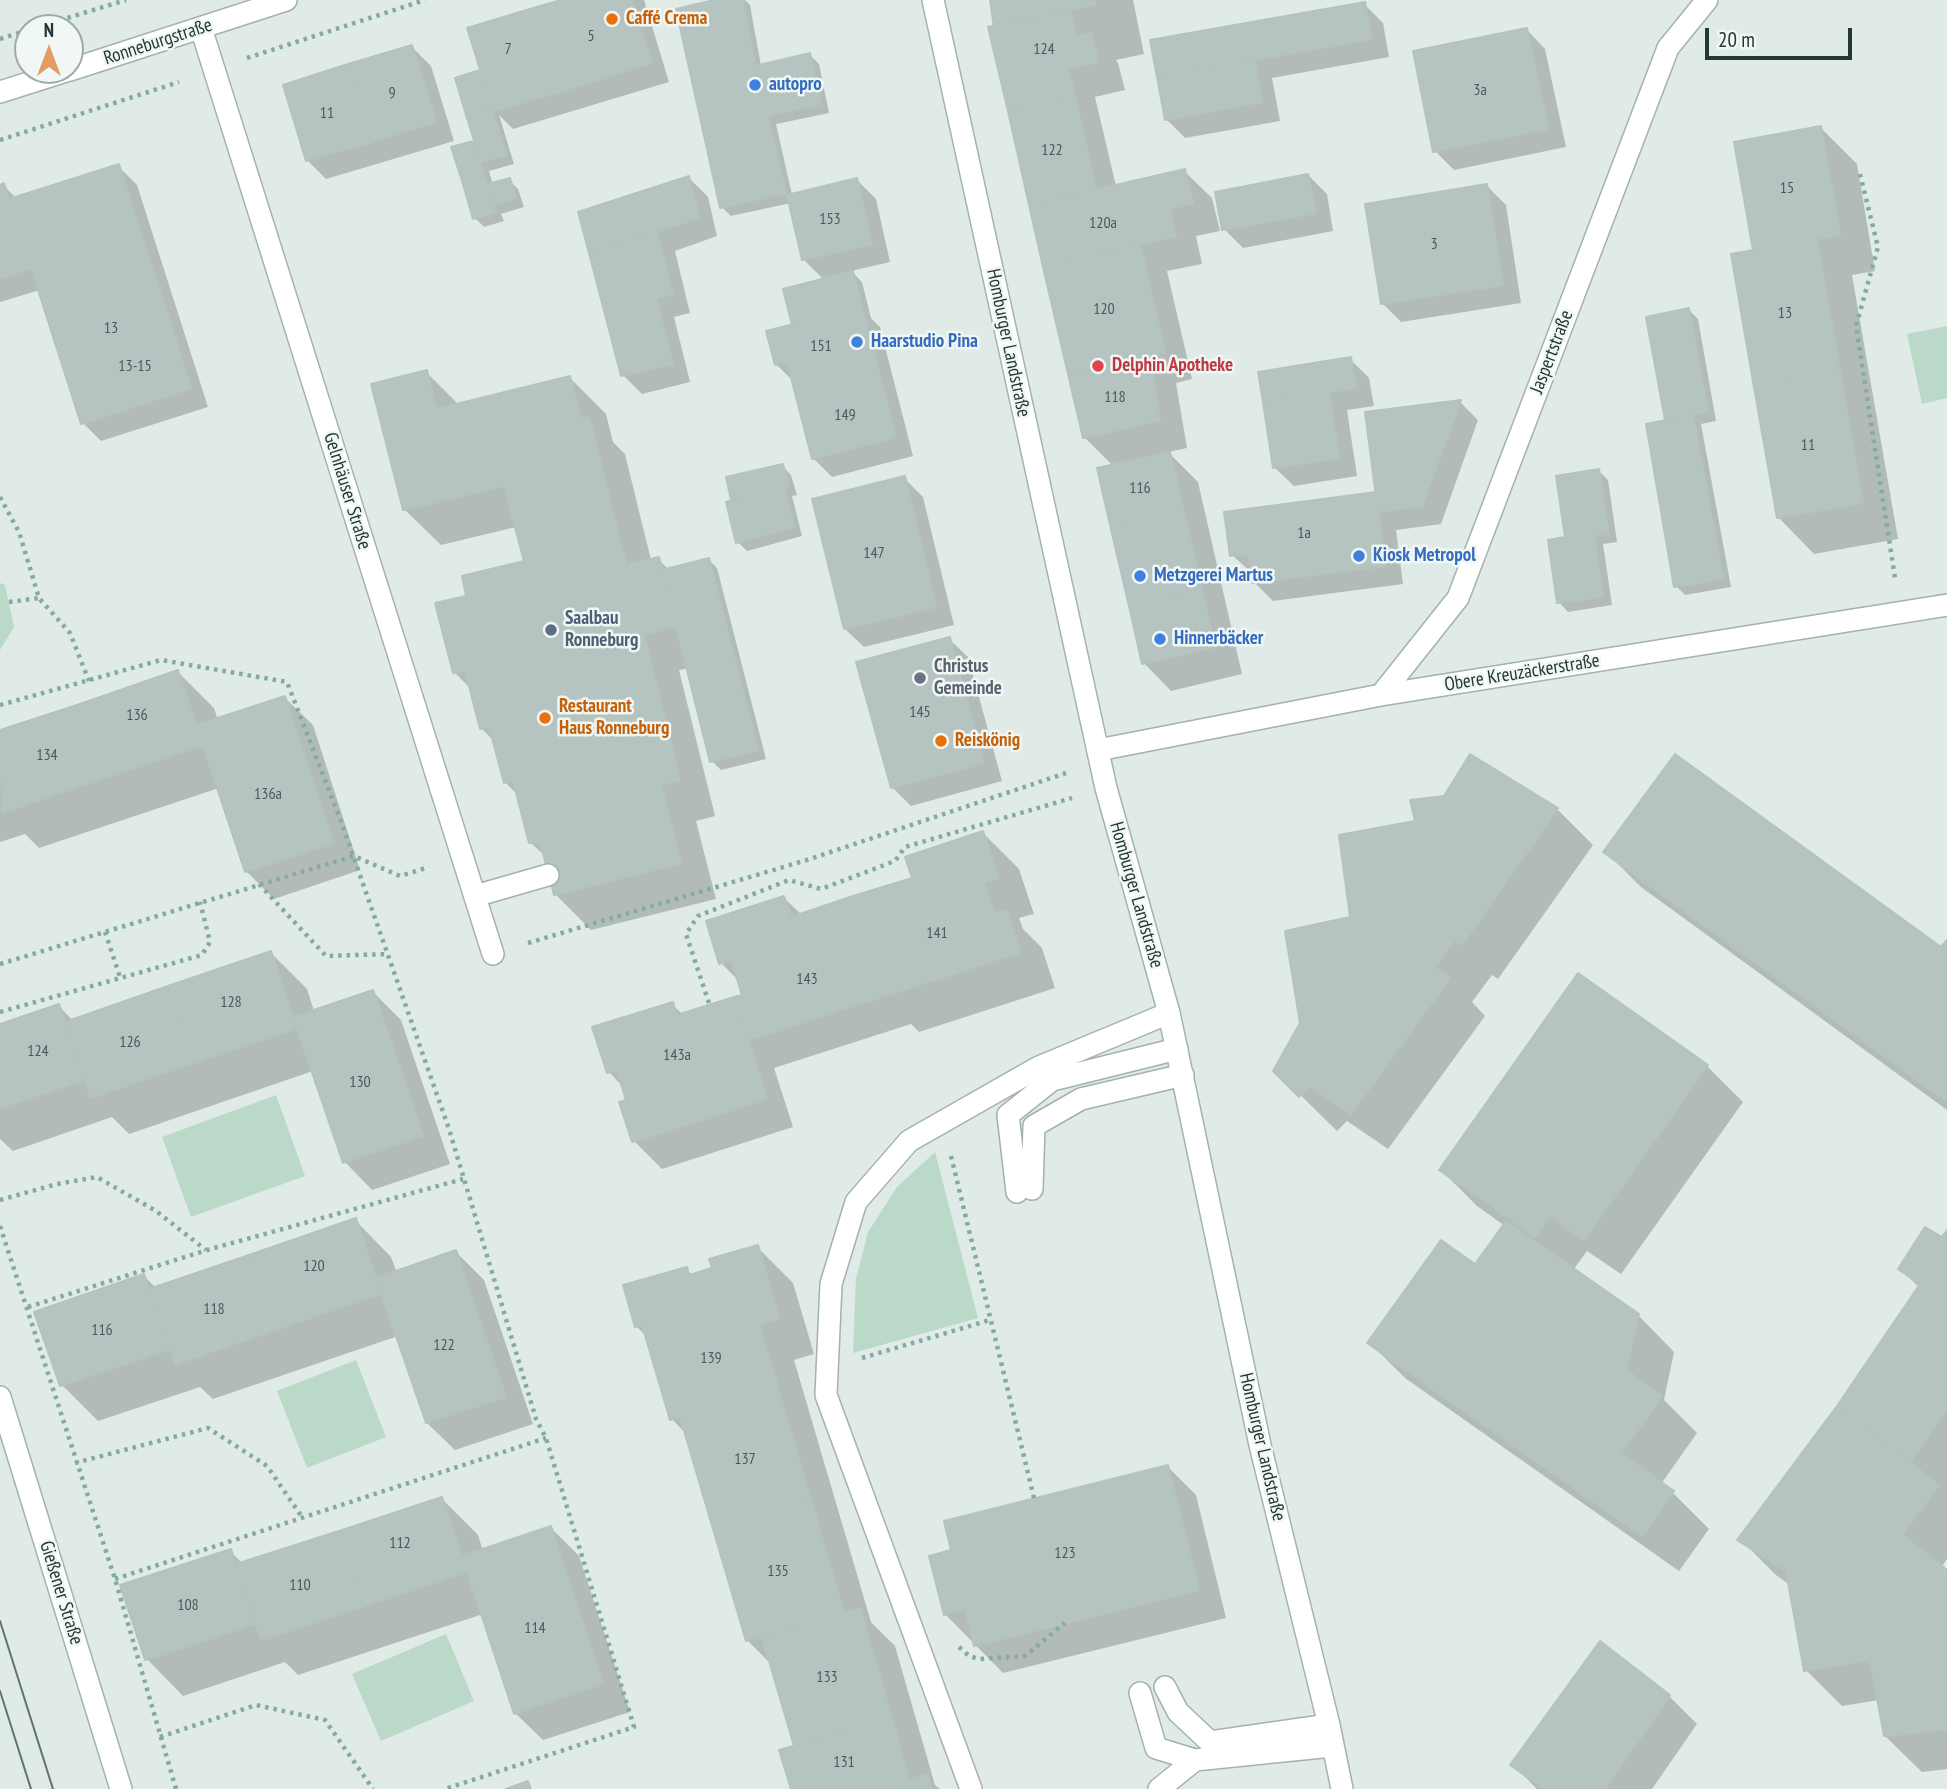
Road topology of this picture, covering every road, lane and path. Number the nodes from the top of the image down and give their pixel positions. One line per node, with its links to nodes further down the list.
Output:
1 (125, 0): 5 (path)
2 (933, 0): 19 (street, Homburger Landstraße)
3 (1707, 0): 17 (street, Jaspertstraße)
4 (282, 1): 6 (street, Ronneburgstraße)
5 (80, 14)
6 (201, 28): 7 (street, Ronneburgstraße); 22 (street, Gelnhäuser Straße)
7 (84, 65)
8 (25, 84): 9 (street, Ronneburgstraße)
9 (0, 92)
10 (1860, 174): 15 (path)
11 (0, 496): 12 (path)
12 (39, 598): 13 (path); 16 (path)
13 (9, 603)
14 (1947, 605): 15 (street, Obere Kreuzäckerstraße)
15 (1900, 613): 17 (street, Obere Kreuzäckerstraße)
16 (89, 681): 18 (path); 21 (path)
17 (1381, 695): 19 (street, Obere Kreuzäckerstraße)
18 (0, 705)
19 (1100, 756): 20 (street, Homburger Landstraße); 29 (path)
20 (1106, 788): 32 (path); 34 (street, Homburger Landstraße)
21 (354, 856): 22 (path); 24 (path); 28 (path)
22 (463, 856): 25 (street, Gelnhäuser Straße)
23 (548, 874): 25 (street)
24 (259, 884): 26 (path); 28 (path)
25 (475, 896): 29 (street, Gelnhäuser Straße)
26 (200, 902): 27 (path); 31 (path)
27 (105, 932): 30 (path); 31 (path)
28 (389, 954): 38 (path)
29 (493, 954)
30 (0, 964)
31 (120, 977): 33 (path)
32 (709, 1003)
33 (0, 1012)
34 (1169, 1013): 35 (street, Homburger Landstraße); 37 (street)
35 (1177, 1048): 36 (street, Homburger Landstraße); 36 (street)
36 (1184, 1075): 55 (street, Homburger Landstraße)
37 (943, 1121): 43 (path); 44 (street)
38 (463, 1179): 41 (path); 46 (path)
39 (0, 1200): 41 (path)
40 (0, 1226): 42 (path)
41 (207, 1250): 42 (path)
42 (28, 1307): 47 (path)
43 (990, 1320): 44 (path); 48 (path)
44 (828, 1368): 52 (street)
45 (0, 1397): 58 (street, Gießener Straße)
46 (546, 1438): 49 (path); 61 (path)
47 (75, 1463): 49 (path); 50 (path)
48 (1034, 1498)
49 (302, 1517): 50 (path)
50 (115, 1579): 56 (path)
51 (1065, 1623): 52 (path)
52 (918, 1644): 62 (street)
53 (1165, 1687): 55 (street)
54 (1140, 1693): 57 (street)
55 (1330, 1736): 57 (street); 64 (street, Homburger Landstraße)
56 (160, 1737): 59 (path); 60 (path)
57 (1195, 1760): 63 (street)
58 (121, 1789)
59 (176, 1789)
60 (373, 1789)
61 (445, 1789)
62 (971, 1789)
63 (1159, 1789)
64 (1342, 1789)

